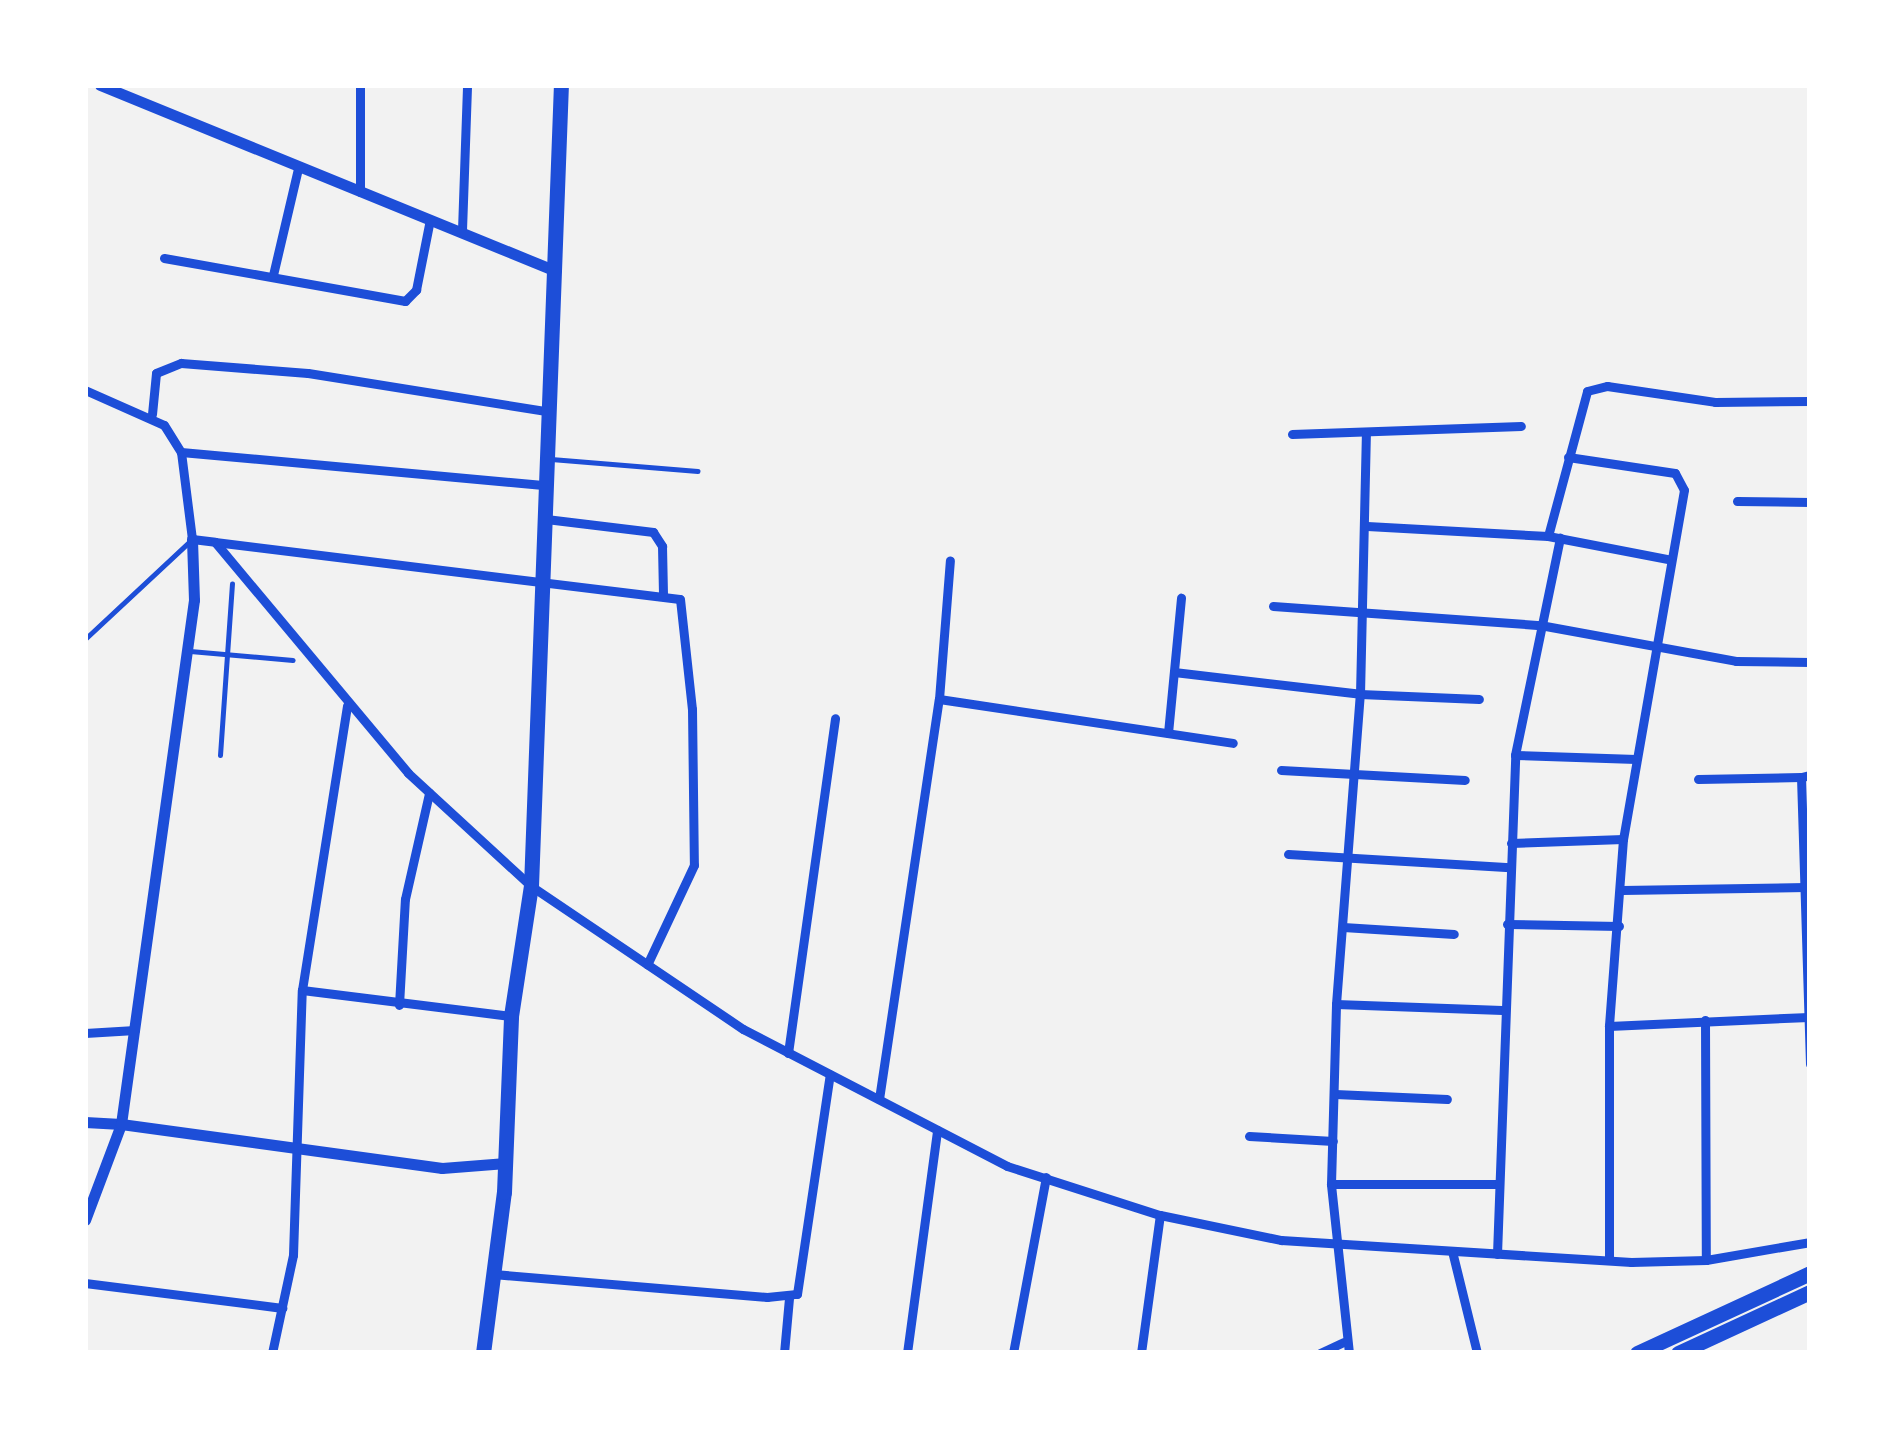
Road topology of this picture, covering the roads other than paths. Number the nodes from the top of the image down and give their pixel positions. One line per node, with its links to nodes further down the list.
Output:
1 (468, 85): 8 (street)
2 (561, 85): 10 (highway)
3 (106, 86): 5 (street)
4 (358, 86): 6 (street)
5 (298, 168): 6 (street); 11 (street)
6 (360, 195): 7 (street)
7 (430, 219): 8 (street); 11 (street)
8 (462, 230): 10 (street)
9 (164, 258): 11 (street)
10 (556, 271): 14 (highway)
11 (272, 275)
12 (85, 390): 15 (street)
13 (1810, 401): 20 (street)
14 (551, 412): 15 (street); 21 (highway)
15 (152, 414): 19 (street)
16 (1521, 426): 17 (street)
17 (1366, 432): 18 (street); 27 (street)
18 (1292, 434)
19 (181, 452): 23 (street); 30 (street)
20 (1568, 458): 28 (street); 32 (street)
21 (548, 459): 22 (lane); 23 (highway)
22 (698, 471)
23 (547, 485): 26 (highway)
24 (1737, 501): 25 (street)
25 (1810, 502)
26 (546, 518): 34 (highway); 36 (street)
27 (1368, 526): 28 (street); 39 (street)
28 (1548, 536): 29 (street)
29 (1560, 538): 32 (street); 40 (street)
30 (192, 539): 31 (street); 41 (lane); 43 (street)
31 (215, 542): 34 (street); 51 (street)
32 (1668, 559): 42 (street)
33 (950, 560): 49 (street)
34 (543, 580): 36 (street); 69 (highway)
35 (232, 584): 44 (lane)
36 (662, 594): 76 (street)
37 (1181, 598): 47 (street)
38 (1273, 606): 39 (street)
39 (1360, 612): 40 (street); 48 (street)
40 (1540, 626): 42 (street); 56 (street)
41 (85, 639)
42 (1654, 646): 46 (street); 57 (street)
43 (187, 651): 44 (lane); 85 (street)
44 (225, 654): 45 (lane); 55 (lane)
45 (293, 660)
46 (1810, 662)
47 (1174, 672): 48 (street); 53 (street)
48 (1360, 694): 50 (street); 59 (street)
49 (939, 699): 53 (street); 91 (street)
50 (1479, 699)
51 (347, 706): 63 (street); 77 (street)
52 (835, 718): 87 (street)
53 (1168, 734): 54 (street)
54 (1233, 743)
55 (220, 755)
56 (1514, 755): 57 (street); 65 (street)
57 (1636, 759): 64 (street)
58 (1280, 770): 59 (street)
59 (1354, 776): 62 (street); 67 (street)
60 (1806, 776): 61 (street); 70 (street)
61 (1698, 779)
62 (1464, 780)
63 (429, 793): 69 (street); 79 (street)
64 (1623, 839): 65 (street); 71 (street)
65 (1511, 843): 68 (street)
66 (1288, 854): 67 (street)
67 (1348, 858): 68 (street); 74 (street)
68 (1510, 867): 72 (street)
69 (531, 886): 76 (street); 81 (highway)
70 (1806, 887): 71 (street); 82 (street)
71 (1622, 890): 73 (street)
72 (1507, 924): 73 (street); 80 (street)
73 (1619, 926): 84 (street)
74 (1343, 928): 75 (street); 78 (street)
75 (1454, 934)
76 (648, 964): 87 (street)
77 (302, 990): 79 (street); 98 (street)
78 (1336, 1004): 80 (street); 90 (street)
79 (399, 1006): 81 (street)
80 (1502, 1010): 102 (street)
81 (511, 1016): 99 (highway)
82 (1809, 1016): 83 (street); 88 (street)
83 (1705, 1020): 84 (street); 110 (street)
84 (1610, 1026): 109 (street)
85 (135, 1030): 86 (street); 94 (street)
86 (85, 1033)
87 (788, 1052): 89 (street)
88 (1810, 1064)
89 (830, 1074): 91 (street); 115 (street)
90 (1335, 1094): 92 (street); 97 (street)
91 (878, 1099): 95 (street)
92 (1447, 1099)
93 (85, 1122): 94 (street)
94 (121, 1124): 98 (street); 104 (street)
95 (937, 1130): 100 (street); 122 (street)
96 (1249, 1136): 97 (street)
97 (1333, 1140): 101 (street)
98 (294, 1149): 99 (street); 116 (street)
99 (506, 1163): 112 (highway)
100 (1046, 1176): 103 (street); 123 (street)
101 (1331, 1184): 102 (street); 106 (street)
102 (1497, 1184): 108 (street)
103 (1160, 1215): 106 (street); 124 (street)
104 (85, 1220)
105 (1810, 1242): 110 (street)
106 (1333, 1244): 107 (street); 117 (street)
107 (1452, 1251): 108 (street); 127 (street)
108 (1498, 1254): 109 (street)
109 (1609, 1260): 110 (street)
110 (1706, 1260)
111 (1810, 1273): 118 (highway)
112 (493, 1274): 115 (street); 120 (highway)
113 (85, 1283): 116 (street)
114 (1810, 1292): 118 (highway)
115 (789, 1298): 121 (street)
116 (282, 1308): 119 (street)
117 (1344, 1342): 125 (street); 126 (street)
118 (1686, 1346): 128 (highway)
119 (272, 1353)
120 (483, 1353)
121 (784, 1353)
122 (907, 1353)
123 (1013, 1353)
124 (1142, 1353)
125 (1320, 1353)
126 (1350, 1353)
127 (1477, 1353)
128 (1636, 1353)

